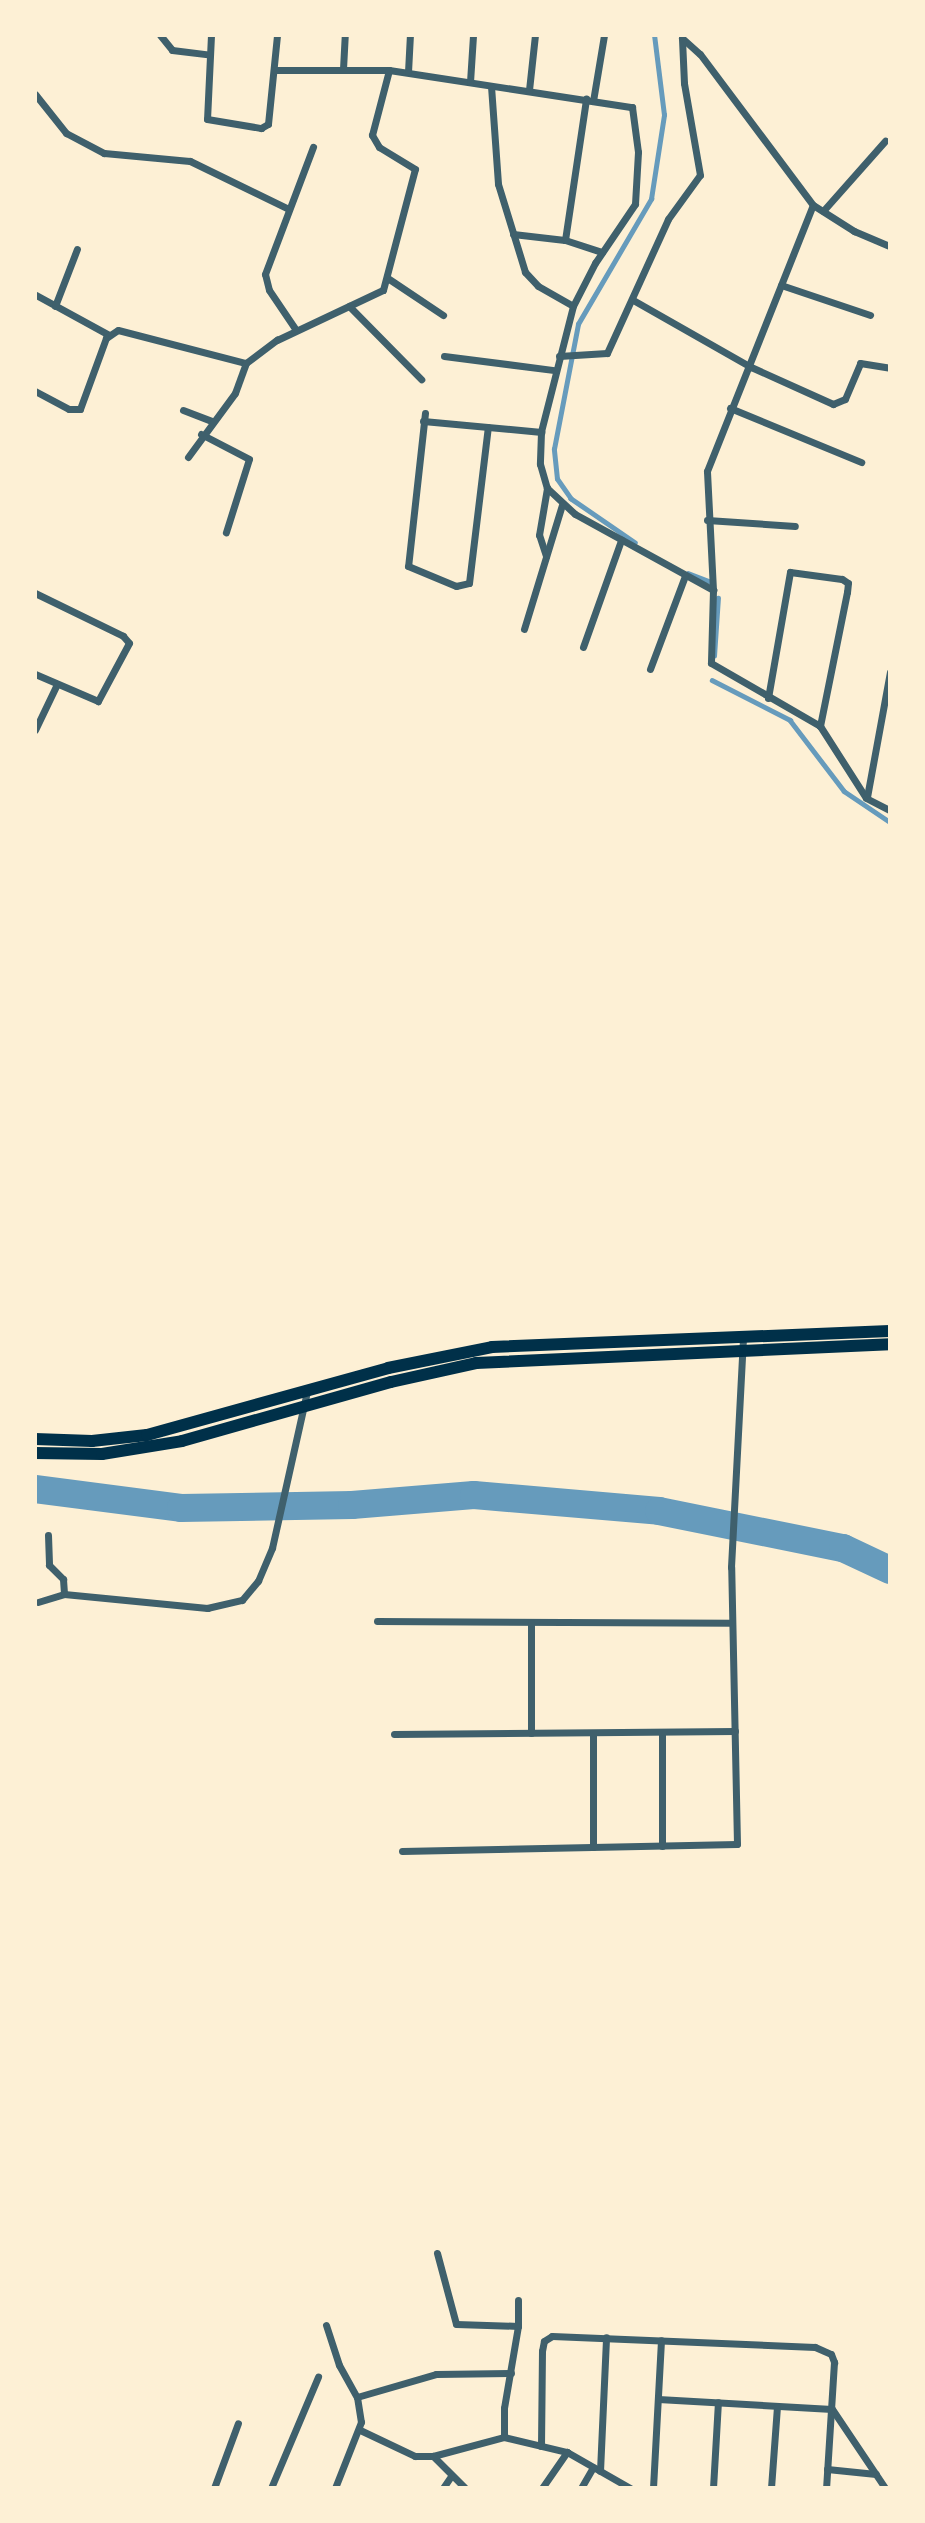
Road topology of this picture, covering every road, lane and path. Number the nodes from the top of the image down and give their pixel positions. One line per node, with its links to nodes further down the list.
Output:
1 (160, 35): 10 (street)
2 (211, 35): 10 (street)
3 (277, 35): 13 (street)
4 (345, 35): 11 (street)
5 (410, 35): 14 (street)
6 (473, 35): 15 (street)
7 (535, 35): 17 (street)
8 (604, 35): 19 (street)
9 (682, 37): 22 (street); 33 (street)
10 (210, 55): 13 (street)
11 (343, 69): 12 (street); 13 (street)
12 (389, 69): 14 (street); 30 (street)
13 (274, 70)
14 (408, 72): 15 (street)
15 (470, 82): 16 (street)
16 (491, 86): 17 (street); 25 (street)
17 (529, 90): 19 (street)
18 (35, 93): 23 (street)
19 (589, 100): 26 (street); 29 (street)
20 (885, 141): 24 (street)
21 (313, 147): 23 (street)
22 (813, 205): 24 (street); 31 (street)
23 (289, 209): 39 (street)
24 (823, 211): 27 (street)
25 (513, 234): 26 (street); 36 (street)
26 (565, 240): 29 (street)
27 (890, 246)
28 (77, 249): 34 (street)
29 (602, 252): 36 (street)
30 (389, 279): 35 (street); 37 (street)
31 (781, 285): 38 (street); 44 (street)
32 (36, 295): 34 (street)
33 (633, 300): 42 (street); 44 (street)
34 (55, 306): 40 (street)
35 (349, 306): 39 (street); 47 (street)
36 (573, 306): 42 (street)
37 (443, 315)
38 (870, 315)
39 (296, 330): 43 (street)
40 (109, 335): 43 (street); 48 (street)
41 (444, 356): 46 (street)
42 (562, 356): 46 (street)
43 (246, 363): 51 (street)
44 (751, 367): 45 (street); 49 (street)
45 (890, 368)
46 (554, 370): 53 (street)
47 (421, 379)
48 (35, 390)
49 (730, 408): 56 (street); 59 (street)
50 (183, 410): 51 (street)
51 (212, 421): 54 (street)
52 (488, 427): 52 (street); 53 (street)
53 (541, 432): 57 (street)
54 (201, 434): 55 (street); 61 (street)
55 (188, 457)
56 (861, 462)
57 (547, 488): 58 (street); 63 (street)
58 (562, 505): 62 (street); 63 (street)
59 (707, 520): 60 (street); 65 (street)
60 (795, 526)
61 (226, 532)
62 (621, 540): 64 (street); 68 (street)
63 (546, 556): 67 (street)
64 (685, 576): 65 (street); 69 (street)
65 (713, 590): 73 (street)
66 (35, 593): 72 (street)
67 (524, 629)
68 (583, 647)
69 (650, 669)
70 (890, 672): 76 (street)
71 (35, 674): 72 (street)
72 (57, 684): 75 (street)
73 (768, 698): 74 (street); 74 (street)
74 (820, 726): 76 (street)
75 (35, 730)
76 (866, 798): 77 (street)
77 (890, 810)
78 (890, 1331): 80 (highway)
79 (543, 1344): 80 (highway); 82 (highway); 83 (highway)
80 (743, 1344): 81 (highway); 82 (highway); 92 (street)
81 (890, 1345)
82 (543, 1358): 84 (highway)
83 (307, 1391): 84 (street); 85 (highway)
84 (307, 1405): 86 (highway); 88 (street)
85 (35, 1439)
86 (35, 1453)
87 (48, 1535): 88 (street)
88 (64, 1594): 89 (street)
89 (38, 1602)
90 (377, 1621): 91 (street)
91 (531, 1623): 92 (street); 96 (street)
92 (733, 1623): 93 (street)
93 (735, 1731): 95 (street); 98 (street)
94 (593, 1732): 95 (street); 96 (street); 99 (street)
95 (662, 1732): 98 (street)
96 (531, 1733): 97 (street)
97 (394, 1734)
98 (662, 1846): 99 (street)
99 (593, 1847): 100 (street)
100 (402, 1851)
101 (437, 2253): 104 (street)
102 (519, 2300): 104 (street)
103 (326, 2325): 109 (street)
104 (518, 2326): 107 (street)
105 (606, 2337): 106 (street); 117 (street); 120 (street)
106 (661, 2340): 110 (street); 113 (street)
107 (511, 2373): 109 (street); 116 (street)
108 (318, 2377): 125 (street)
109 (357, 2397): 115 (street)
110 (658, 2399): 111 (street); 132 (street)
111 (718, 2402): 112 (street); 133 (street)
112 (777, 2406): 113 (street); 134 (street)
113 (832, 2409): 121 (street); 122 (street)
114 (238, 2423): 124 (street)
115 (360, 2430): 119 (street); 126 (street)
116 (505, 2437): 117 (street); 119 (street)
117 (541, 2446): 118 (street)
118 (567, 2452): 120 (street); 129 (street)
119 (433, 2456): 123 (street)
120 (597, 2469): 130 (street); 131 (street)
121 (827, 2469): 122 (street); 135 (street)
122 (876, 2474): 136 (street)
123 (451, 2476): 127 (street); 128 (street)
124 (214, 2488)
125 (271, 2488)
126 (335, 2488)
127 (443, 2488)
128 (465, 2488)
129 (542, 2488)
130 (581, 2488)
131 (630, 2488)
132 (653, 2488)
133 (713, 2488)
134 (771, 2488)
135 (826, 2488)
136 (885, 2488)

